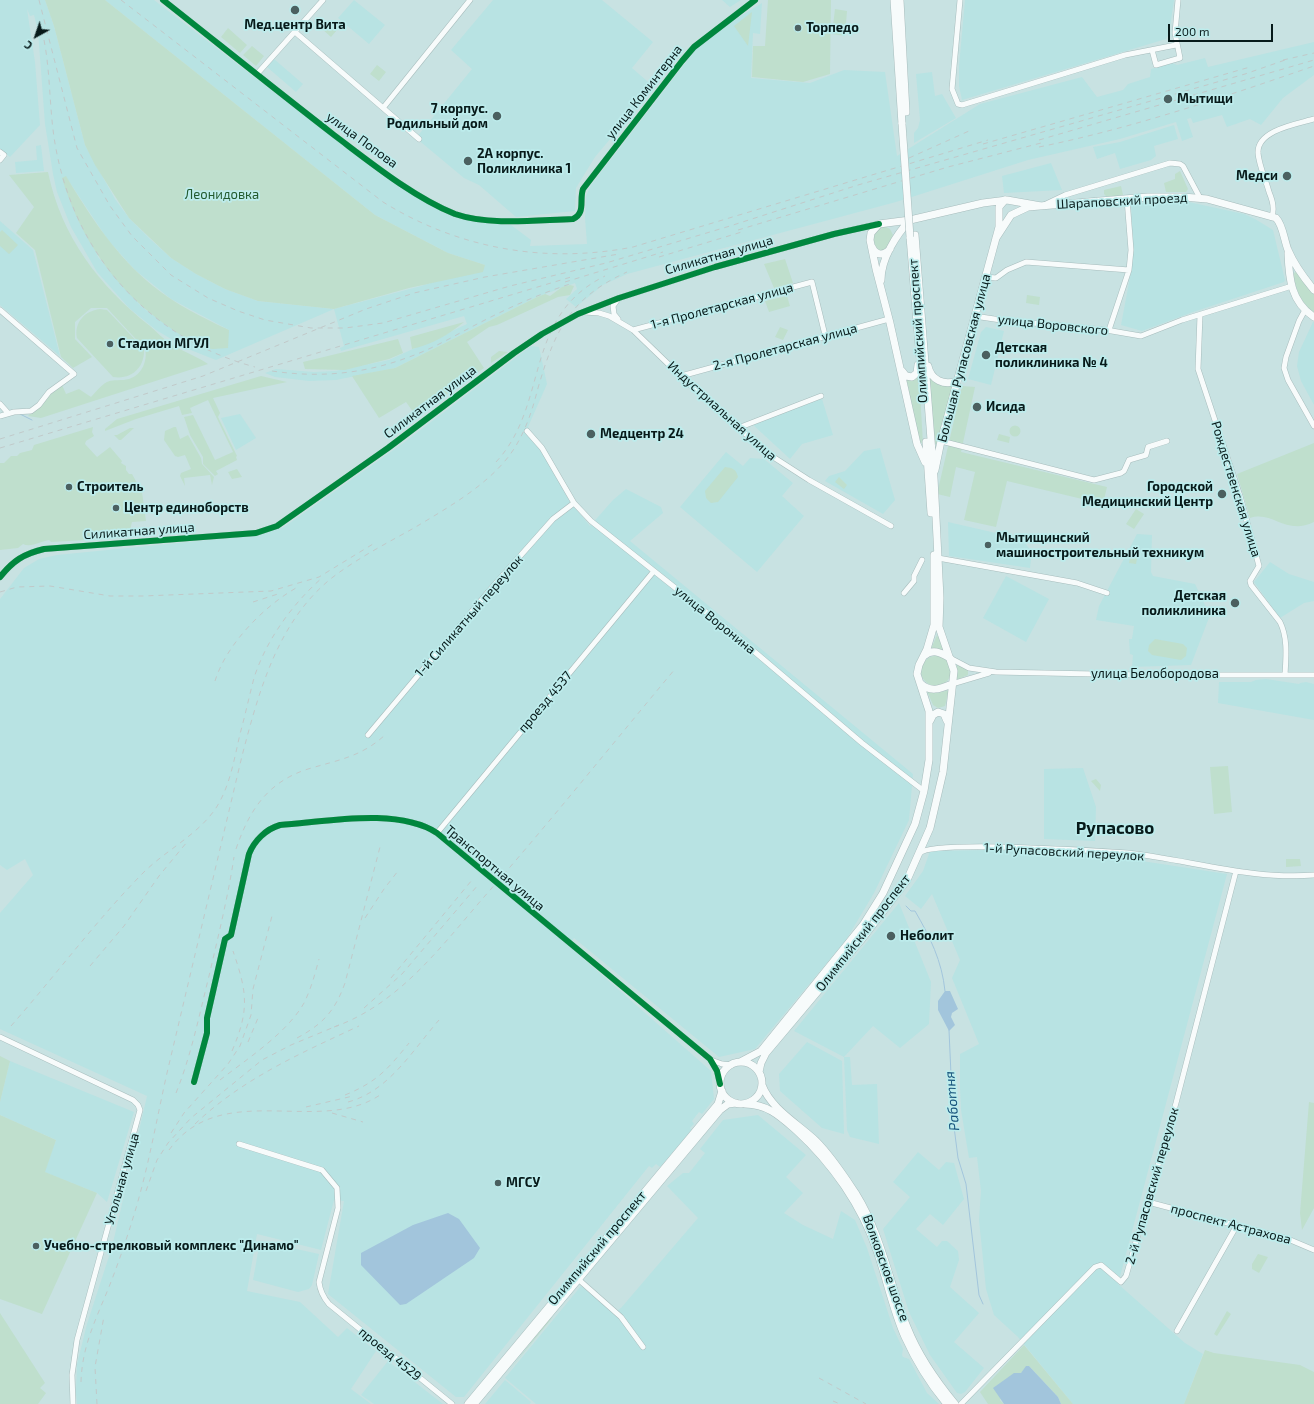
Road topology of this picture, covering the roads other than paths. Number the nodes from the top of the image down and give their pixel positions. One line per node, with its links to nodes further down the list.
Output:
1 (163, 0): 12 (street, улица Попова)
2 (322, 0): 9 (street)
3 (470, 0): 13 (street)
4 (756, 0): 27 (street, улица Коминтерна)
5 (894, 0): 15 (main road, Олимпийский проспект)
6 (900, 0): 15 (main road, Олимпийский проспект)
7 (960, 0): 11 (street)
8 (1178, 0): 10 (street)
9 (295, 32): 12 (street); 13 (street)
10 (1176, 45): 11 (street); 11 (street)
11 (1152, 50)
12 (257, 74): 27 (street, улица Попова)
13 (383, 108): 16 (street)
14 (1314, 119): 26 (street)
15 (904, 124): 58 (main road, Олимпийский проспект)
16 (418, 138)
17 (2, 153): 18 (street)
18 (0, 160)
19 (1200, 198): 20 (main road, Шараповский проезд); 23 (street); 26 (main road, Шараповский проезд)
20 (1127, 199): 23 (main road, Шараповский проезд); 37 (street)
21 (1007, 200): 22 (main road); 23 (main road); 24 (main road); 25 (main road)
22 (983, 203): 24 (main road); 28 (main road)
23 (1042, 206): 25 (main road)
24 (1000, 212): 25 (main road); 33 (main road)
25 (1011, 214): 33 (main road)
26 (1272, 216): 36 (main road)
27 (578, 217)
28 (910, 220): 29 (main road); 32 (main road)
29 (883, 224): 30 (street, Силикатная улица); 31 (main road); 32 (main road)
30 (860, 228): 31 (street); 44 (street, Силикатная улица)
31 (870, 237): 34 (main road)
32 (896, 238): 35 (main road)
33 (996, 238): 40 (main road, Большая Рупасовская улица)
34 (871, 247): 35 (main road); 42 (main road)
35 (891, 247): 42 (main road)
36 (1288, 249): 38 (main road); 39 (main road)
37 (1129, 270): 40 (street); 56 (street)
38 (1299, 270): 39 (main road); 43 (main road)
39 (1290, 276): 41 (main road)
40 (985, 277): 51 (main road, Большая Рупасовская улица)
41 (1292, 286): 47 (main road); 49 (street, улица Воровского)
42 (882, 288): 53 (main road)
43 (1314, 290)
44 (619, 298): 45 (street, Силикатная улица); 54 (street, Индустриальная улица)
45 (603, 304): 48 (street, Силикатная улица); 50 (street)
46 (0, 310): 64 (street)
47 (1305, 310): 52 (main road); 66 (street)
48 (582, 312): 50 (street, Индустриальная улица); 78 (street, Силикатная улица)
49 (1200, 315): 56 (street, улица Воровского); 84 (street, Рождественская улица)
50 (609, 316): 54 (street, Индустриальная улица)
51 (974, 316): 56 (street, улица Воровского); 61 (main road, Большая Рупасовская улица)
52 (1314, 317)
53 (889, 319): 57 (street, 2-я Пролетарская улица); 59 (main road)
54 (622, 323): 55 (street, Индустриальная улица)
55 (633, 330): 57 (street, 1-я Пролетарская улица); 60 (street, Индустриальная улица)
56 (1109, 330)
57 (825, 335): 60 (street, 2-я Пролетарская улица)
58 (922, 357): 59 (main road); 61 (main road); 71 (main road, Олимпийский проспект); 72 (main road, Олимпийский проспект)
59 (901, 370): 71 (main road)
60 (681, 376): 67 (street, Индустриальная улица)
61 (957, 381): 69 (main road, Большая Рупасовская улица)
62 (821, 396): 67 (street)
63 (0, 404): 64 (street)
64 (8, 413): 65 (street)
65 (0, 416)
66 (1314, 426)
67 (738, 428): 74 (street, Индустриальная улица)
68 (527, 431): 73 (street, улица Воронина)
69 (941, 441): 70 (street); 72 (main road, Большая Рупасовская улица)
70 (1167, 441)
71 (927, 469): 82 (main road, Олимпийский проспект)
72 (934, 478): 75 (main road, Олимпийский проспект)
73 (574, 503): 77 (street, улица Воронина); 90 (street, 1-й Силикатный переулок)
74 (891, 526)
75 (938, 558): 80 (street); 81 (main road, Олимпийский проспект)
76 (922, 560): 79 (street)
77 (654, 571): 91 (street, улица Воронина); 92 (street, проезд 4537)
78 (0, 577)
79 (904, 593)
80 (1107, 593)
81 (950, 658): 82 (main road); 83 (street); 87 (main road, Олимпийский проспект)
82 (921, 659): 86 (main road, Олимпийский проспект)
83 (996, 672): 84 (street, улица Белобородова); 87 (street)
84 (1285, 675): 85 (street, улица Белобородова)
85 (1314, 675)
86 (920, 683): 87 (main road); 88 (main road, Олимпийский проспект)
87 (952, 684): 89 (main road, Олимпийский проспект)
88 (930, 721): 89 (main road); 91 (main road, Олимпийский проспект)
89 (948, 722): 93 (main road, Олимпийский проспект)
90 (368, 735)
91 (924, 791): 98 (main road, Олимпийский проспект)
92 (437, 833): 103 (street, Транспортная улица); 107 (street, Транспортная улица)
93 (926, 836): 94 (street); 95 (main road, Олимпийский проспект)
94 (932, 848): 95 (street, 1-й Рупасовский переулок); 96 (street, 1-й Рупасовский переулок)
95 (920, 854): 99 (main road, Олимпийский проспект)
96 (1236, 871): 97 (street, 1-й Рупасовский переулок); 113 (street, 2-й Рупасовский переулок)
97 (1314, 875)
98 (883, 893): 99 (main road); 100 (main road, Олимпийский проспект)
99 (893, 899): 101 (main road, Олимпийский проспект)
100 (876, 905): 101 (main road); 104 (main road, Олимпийский проспект)
101 (884, 910): 106 (main road, Олимпийский проспект)
102 (0, 1037): 119 (street, Угольная улица)
103 (710, 1059): 105 (street, Транспортная улица); 109 (street, Транспортная улица)
104 (740, 1062): 105 (main road); 106 (main road)
105 (732, 1065): 109 (main road)
106 (759, 1072): 108 (main road)
107 (194, 1082)
108 (762, 1085): 111 (main road); 124 (main road, Волковское шоссе)
109 (721, 1087): 110 (main road); 121 (main road, Олимпийский проспект)
110 (736, 1103): 111 (main road); 116 (main road, Олимпийский проспект)
111 (745, 1104): 123 (main road, Волковское шоссе)
112 (240, 1144): 120 (street, проезд 4529)
113 (1148, 1202): 114 (street, проспект Астрахова); 125 (street, 2-й Рупасовский переулок)
114 (1237, 1226): 115 (street, проспект Астрахова); 117 (street)
115 (1314, 1250)
116 (578, 1279): 118 (street); 122 (main road, Олимпийский проспект)
117 (1177, 1331)
118 (643, 1347)
119 (73, 1404)
120 (452, 1404)
121 (468, 1404)
122 (474, 1404)
123 (947, 1404)
124 (955, 1404)
125 (961, 1404)

